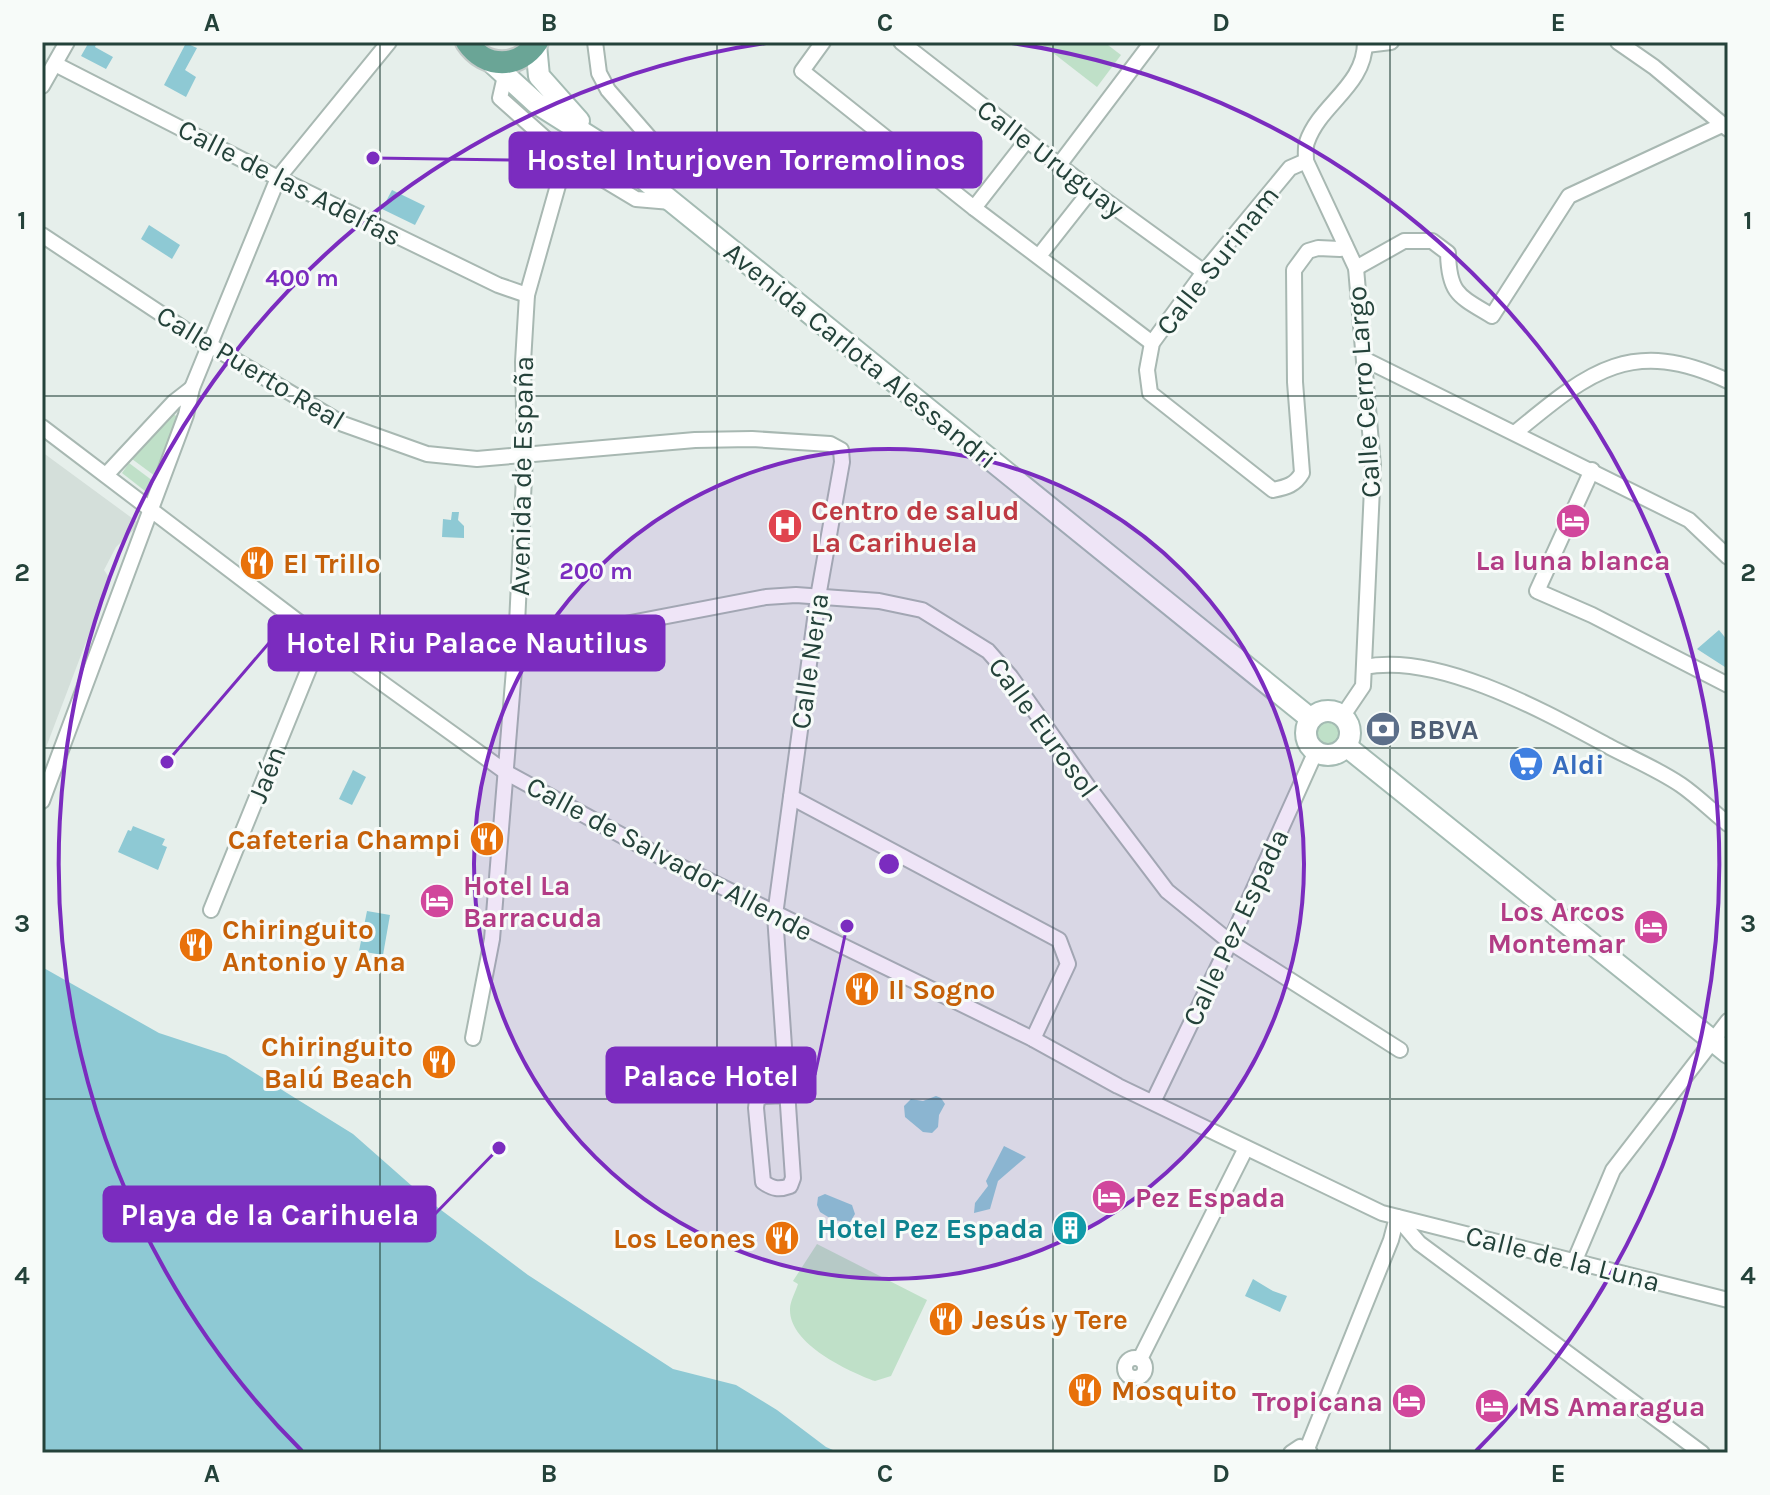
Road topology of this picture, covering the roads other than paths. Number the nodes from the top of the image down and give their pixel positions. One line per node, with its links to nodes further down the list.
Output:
1 (67, 42): 12 (street)
2 (389, 42): 21 (street)
3 (467, 42): 13 (main road)
4 (595, 42): 23 (street)
5 (823, 42): 24 (street)
6 (901, 42): 16 (street, Calle Uruguay)
7 (1152, 42): 20 (street)
8 (1391, 42): 11 (street)
9 (1618, 42): 15 (street)
10 (536, 44): 13 (main road); 17 (main road, Avenida Carlota Alessandri)
11 (1365, 44): 19 (street)
12 (55, 64): 14 (street); 21 (street, Calle de las Adelfas)
13 (497, 69): 17 (main road, Avenida Carlota Alessandri); 18 (street)
14 (42, 86)
15 (1725, 127): 28 (street)
16 (1027, 140): 20 (street, Calle Uruguay); 24 (street)
17 (598, 142): 23 (main road, Avenida Carlota Alessandri)
18 (566, 157): 23 (street); 30 (street, Avenida de España)
19 (1306, 161): 26 (street, Calle Cerro Largo); 29 (street, Calle Surinam)
20 (1059, 165): 22 (street, Calle Uruguay)
21 (278, 178): 30 (street, Calle de las Adelfas); 32 (street)
22 (1091, 190): 27 (street); 29 (street, Calle Uruguay)
23 (665, 197): 49 (main road, Avenida Carlota Alessandri)
24 (974, 208): 27 (street)
25 (42, 235): 32 (street, Calle Puerto Real)
26 (1345, 245): 28 (street, Calle Cerro Largo); 31 (street, Calle Surinam)
27 (1039, 256): 31 (street)
28 (1356, 268): 33 (street, Calle Cerro Largo)
29 (1204, 272): 31 (street, Calle Surinam)
30 (527, 295): 38 (street, Avenida de España)
31 (1152, 343)
32 (211, 346): 35 (street); 38 (street, Calle Puerto Real)
33 (1364, 359): 37 (street); 46 (street, Calle Cerro Largo)
34 (1728, 381): 37 (street)
35 (192, 388): 40 (street); 41 (street)
36 (42, 427): 40 (street, Calle de Salvador Allende)
37 (1516, 432): 39 (street)
38 (525, 456): 43 (street, Calle Nerja); 45 (street, Avenida de España)
39 (1592, 470): 42 (street); 47 (street)
40 (106, 475): 41 (street, Calle de Salvador Allende)
41 (152, 509): 44 (street, Calle de Salvador Allende); 54 (street)
42 (1728, 557)
43 (818, 597): 45 (street, Calle Eurosol); 53 (street, Calle Nerja); 58 (street, Calle Eurosol)
44 (321, 639): 52 (street, Calle de Salvador Allende); 56 (street, Jaén)
45 (516, 645): 52 (street, Avenida de España)
46 (1364, 667): 48 (street, Calle Cerro Largo); 55 (street)
47 (1728, 685)
48 (1342, 717): 49 (main road); 50 (main road)
49 (1311, 719): 51 (main road)
50 (1346, 746): 51 (main road); 62 (main road)
51 (1316, 751): 58 (street, Calle Pez Espada)
52 (507, 773): 57 (street, Calle de Salvador Allende); 60 (street, Avenida de España)
53 (791, 797): 57 (street, Calle Nerja); 61 (street)
54 (42, 801)
55 (1728, 824)
56 (211, 910)
57 (775, 915): 61 (street, Calle de Salvador Allende); 64 (street, Calle Nerja)
58 (1230, 942): 63 (street, Calle Eurosol); 65 (street, Calle Pez Espada)
59 (1728, 1021): 62 (street)
60 (473, 1038)
61 (1033, 1039): 65 (street, Calle de Salvador Allende)
62 (1720, 1047): 68 (street)
63 (1400, 1050)
64 (786, 1095): 64 (street, Calle Nerja)
65 (1153, 1102): 66 (street, Calle de Salvador Allende)
66 (1246, 1148): 67 (street, Calle de Salvador Allende); 70 (street)
67 (1397, 1217): 68 (street, Calle de la Luna); 71 (street); 73 (street)
68 (1575, 1260): 69 (street, Calle de la Luna)
69 (1728, 1300)
70 (1140, 1359)
71 (1308, 1451): 72 (street)
72 (1291, 1453)
73 (1702, 1453)

